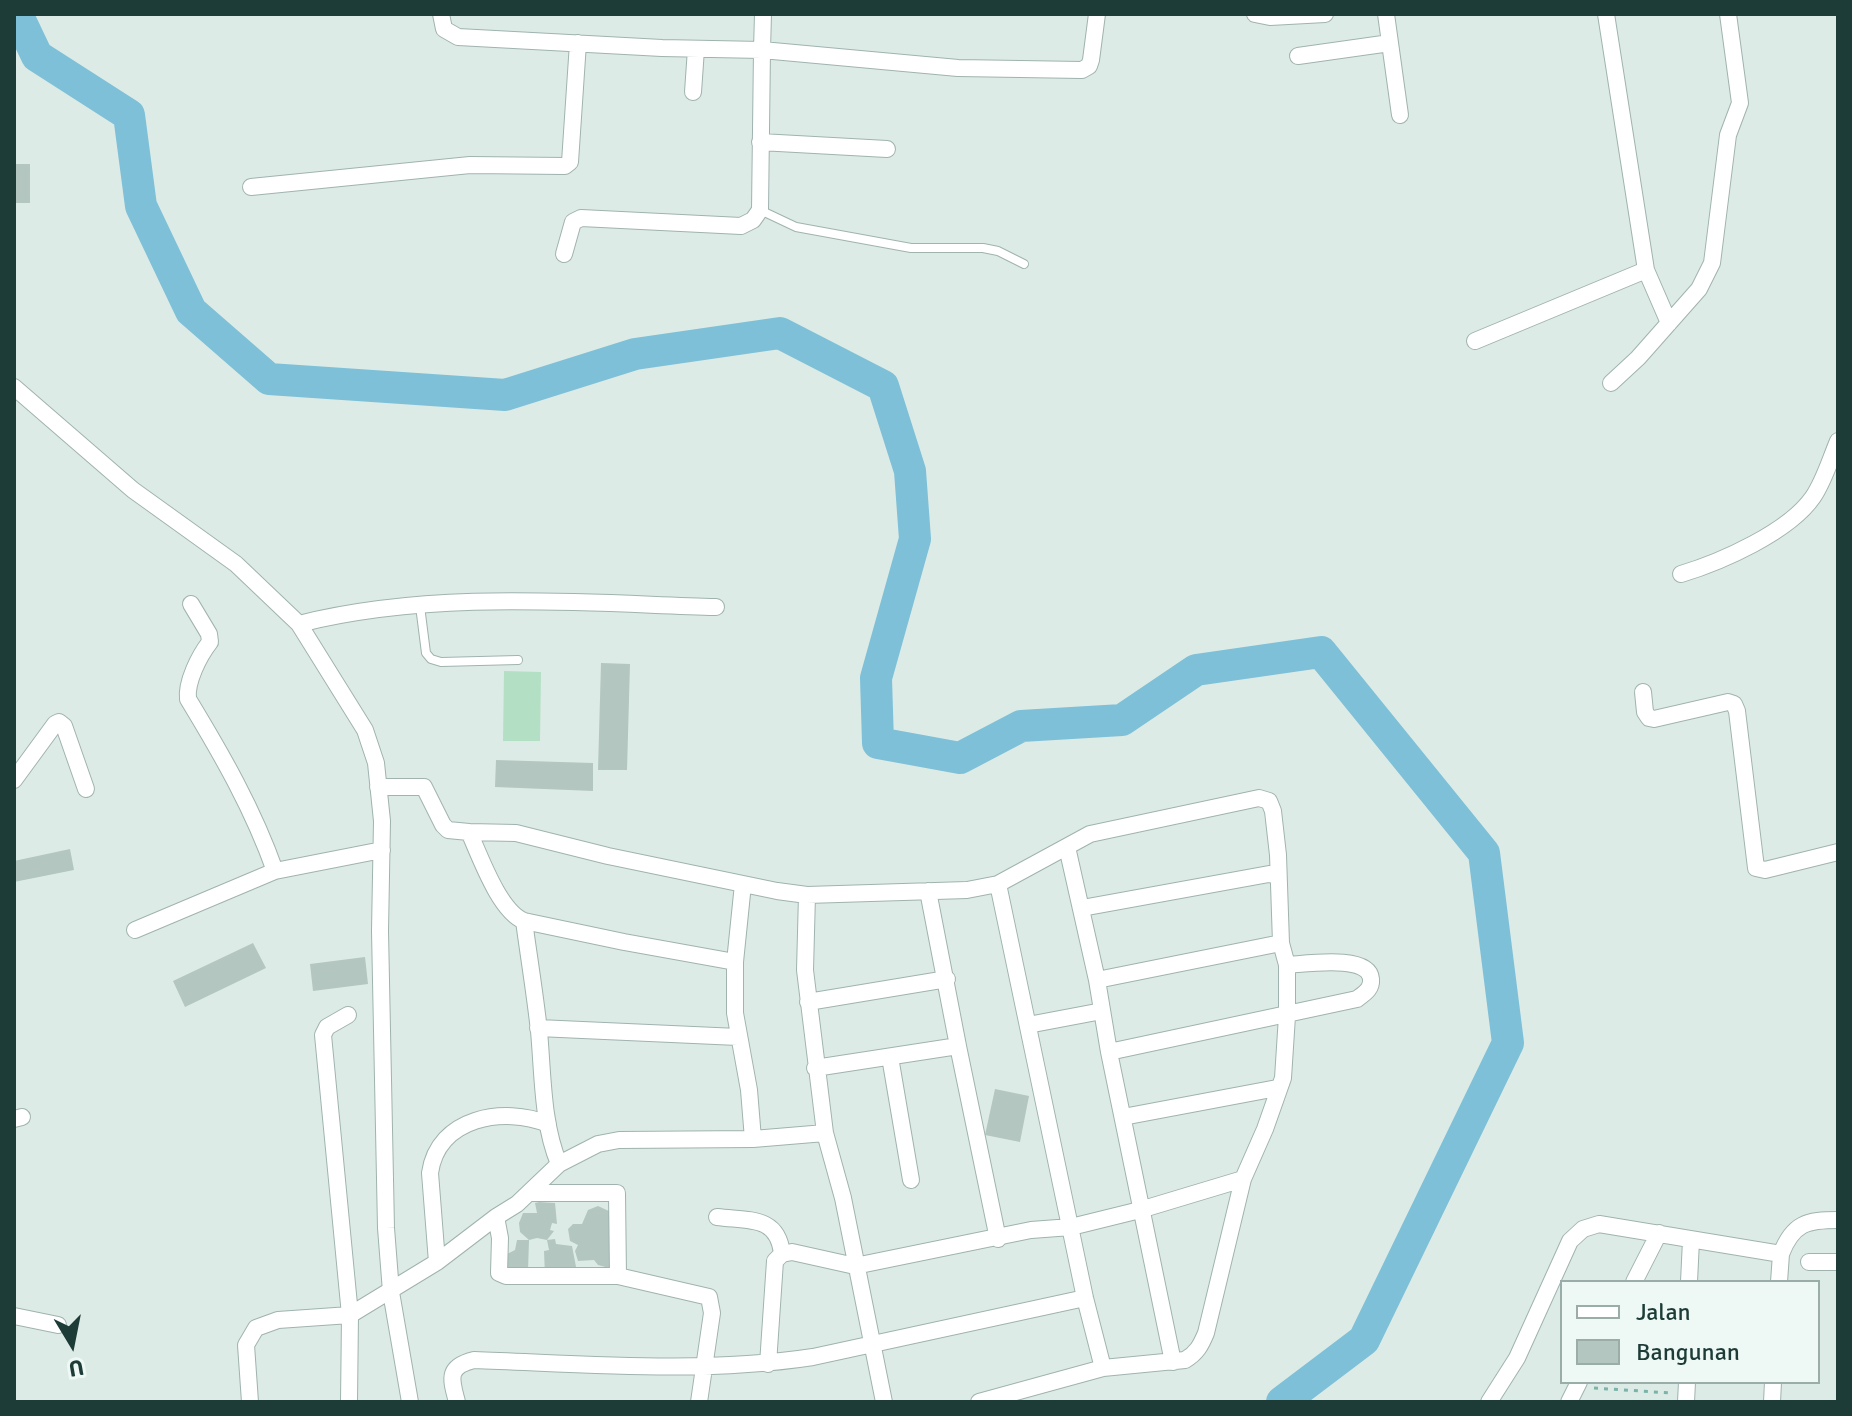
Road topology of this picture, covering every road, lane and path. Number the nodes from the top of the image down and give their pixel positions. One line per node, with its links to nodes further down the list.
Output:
1 (441, 14): 9 (street)
2 (763, 14): 12 (street)
3 (1097, 14): 12 (street)
4 (1255, 14): 5 (street)
5 (1325, 14)
6 (1386, 14): 10 (street)
7 (1606, 14): 22 (street)
8 (1728, 14): 23 (street)
9 (578, 43): 11 (street); 18 (street)
10 (1390, 43): 13 (street); 15 (street)
11 (696, 49): 12 (street); 14 (street)
12 (762, 50): 16 (street)
13 (1298, 56)
14 (693, 92)
15 (1400, 115)
16 (760, 142): 17 (street); 19 (street)
17 (887, 149)
18 (251, 187)
19 (760, 210): 20 (street); 21 (lane)
20 (564, 254)
21 (1024, 264)
22 (1646, 270): 23 (street); 24 (street)
23 (1669, 323): 25 (street)
24 (1475, 341)
25 (1611, 383)
26 (14, 387): 32 (street)
27 (1838, 441): 28 (street)
28 (1681, 574)
29 (191, 604): 42 (street)
30 (420, 605): 31 (street); 32 (street); 33 (lane)
31 (716, 607)
32 (299, 624): 36 (street)
33 (518, 660)
34 (1643, 692): 41 (street)
35 (14, 780): 37 (street)
36 (378, 787): 38 (street); 40 (street)
37 (86, 789)
38 (469, 832): 44 (street); 49 (street)
39 (1067, 847): 43 (street); 45 (street); 48 (street)
40 (382, 850): 42 (street); 94 (street)
41 (1838, 852)
42 (275, 871): 50 (street)
43 (1278, 876): 48 (street); 51 (street)
44 (743, 884): 47 (street); 52 (street)
45 (998, 884): 46 (street); 60 (street)
46 (928, 891): 47 (street); 54 (street)
47 (807, 895): 56 (street)
48 (1082, 908): 55 (street)
49 (524, 921): 52 (street); 61 (street)
50 (135, 930)
51 (1281, 943): 53 (street); 55 (street)
52 (735, 962): 62 (street)
53 (1287, 965): 59 (street); 59 (street)
54 (947, 979): 56 (street); 63 (street)
55 (1097, 980): 57 (street)
56 (808, 1002): 66 (street)
57 (1102, 1011): 60 (street); 64 (street)
58 (348, 1015): 96 (street)
59 (1287, 1016): 64 (street); 67 (street)
60 (1028, 1025): 80 (street)
61 (538, 1028): 62 (street); 69 (street)
62 (738, 1037): 71 (street)
63 (958, 1046): 65 (street); 82 (street)
64 (1109, 1052): 68 (street)
65 (890, 1057): 66 (street); 74 (street)
66 (815, 1068): 70 (street)
67 (1277, 1088): 68 (street); 73 (street)
68 (1123, 1117): 76 (street)
69 (548, 1124): 72 (street); 86 (street)
70 (825, 1133): 71 (street); 89 (street)
71 (753, 1139): 72 (street)
72 (559, 1164): 75 (street)
73 (1243, 1179): 76 (street); 100 (street)
74 (911, 1180)
75 (531, 1193): 77 (street); 90 (street)
76 (1140, 1210): 80 (street); 100 (street)
77 (496, 1217): 86 (street); 90 (street)
78 (717, 1217): 84 (street)
79 (1838, 1220): 85 (street)
80 (1071, 1227): 82 (street); 95 (street)
81 (1659, 1233): 83 (street); 91 (street); 114 (street)
82 (998, 1239): 89 (street)
83 (1691, 1240): 85 (street); 92 (street)
84 (782, 1254): 89 (street); 101 (street)
85 (1781, 1254): 93 (street)
86 (437, 1262): 94 (street)
87 (1809, 1262): 88 (street)
88 (1838, 1262)
89 (855, 1266): 99 (street)
90 (618, 1276): 102 (street)
91 (1635, 1280)
92 (1689, 1280)
93 (1779, 1280)
94 (391, 1292): 96 (street); 109 (street)
95 (1085, 1298): 99 (street); 103 (street)
96 (350, 1315): 107 (street); 108 (street)
97 (14, 1316): 98 (street)
98 (58, 1325)
99 (872, 1345): 101 (street); 112 (street)
100 (1173, 1362): 103 (street)
101 (768, 1364): 102 (street)
102 (703, 1366): 110 (street); 111 (street)
103 (1103, 1368): 106 (street)
104 (1575, 1390): 105 (path)
105 (1686, 1393)
106 (1000, 1400): 113 (street)
107 (250, 1402)
108 (349, 1402)
109 (410, 1402)
110 (457, 1402)
111 (699, 1402)
112 (884, 1402)
113 (979, 1402)
114 (1489, 1402)

